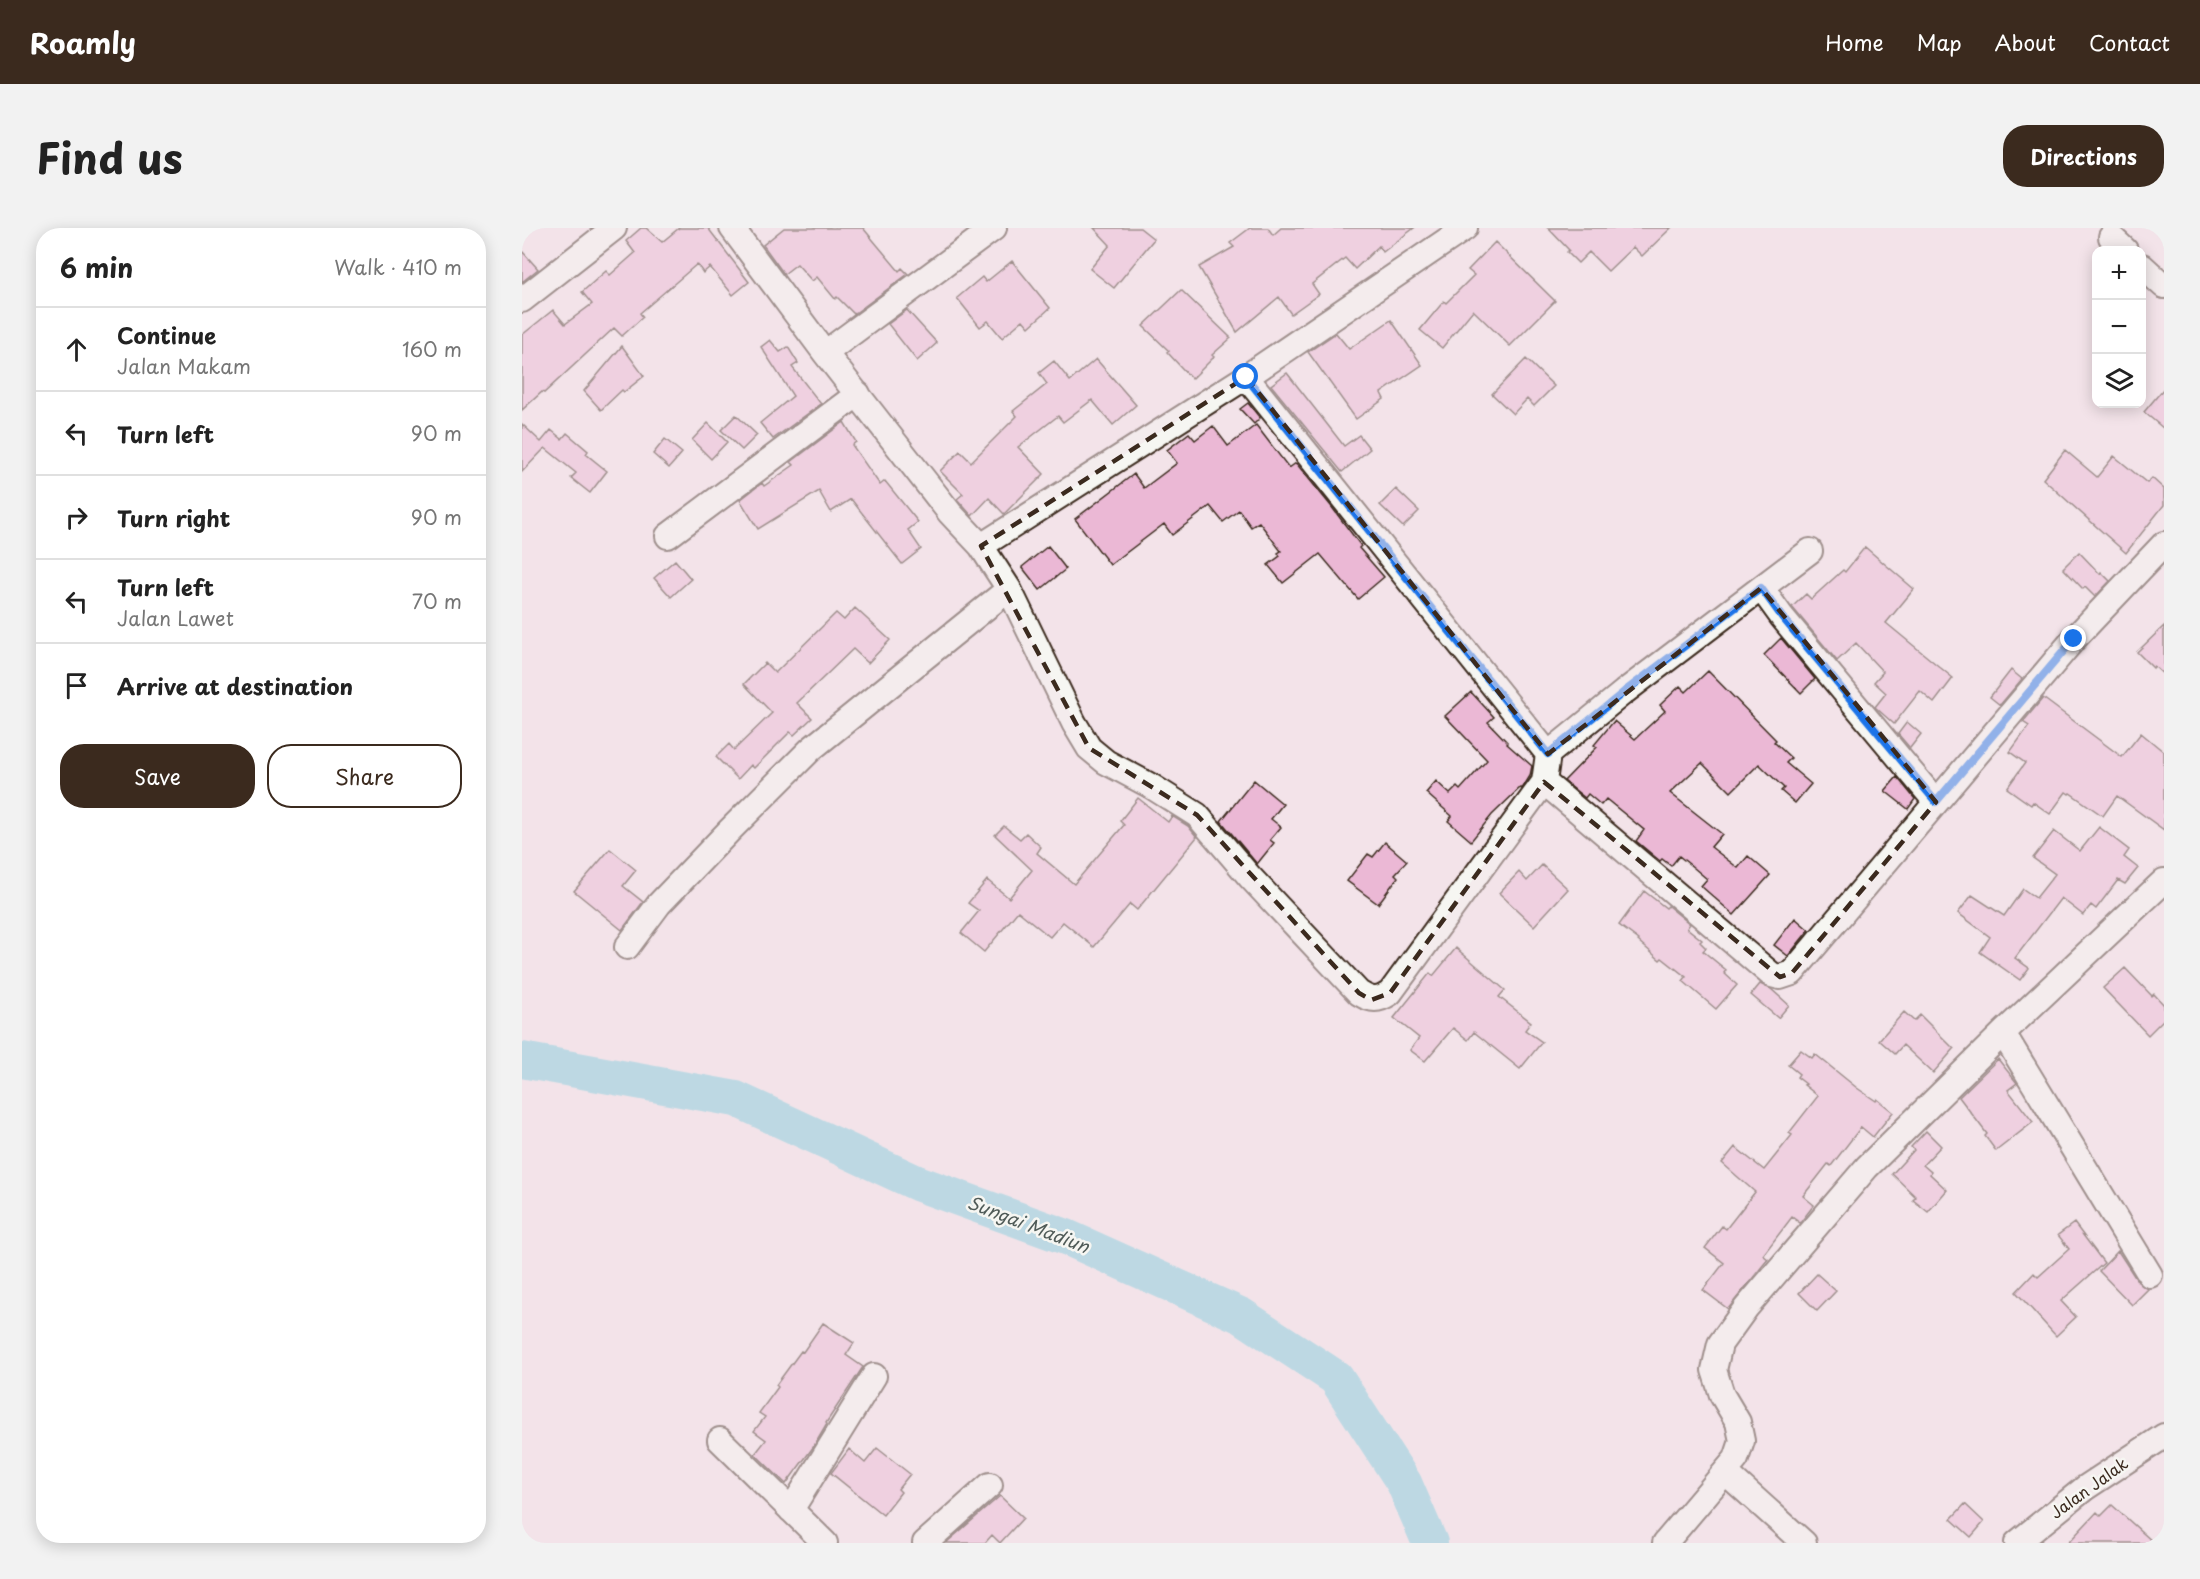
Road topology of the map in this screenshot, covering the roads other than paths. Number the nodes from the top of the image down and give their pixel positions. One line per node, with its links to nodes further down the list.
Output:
1 (614, 228): 7 (street)
2 (732, 228): 8 (street)
3 (994, 228): 8 (street)
4 (1452, 231): 9 (street)
5 (2146, 270): 6 (street)
6 (2164, 286)
7 (522, 300)
8 (825, 353): 10 (street)
9 (1246, 377): 13 (street); 17 (street)
10 (858, 394): 11 (street); 13 (street)
11 (668, 536)
12 (2164, 544): 19 (street)
13 (981, 546): 16 (street)
14 (1810, 551): 15 (street)
15 (1761, 588): 17 (street); 19 (street)
16 (1009, 589): 18 (street); 21 (street)
17 (1548, 754): 18 (street)
18 (1544, 782): 19 (street)
19 (1936, 802)
20 (2164, 880): 22 (street)
21 (627, 947)
22 (2003, 1033): 23 (street); 27 (street)
23 (2150, 1275)
24 (874, 1376): 29 (street)
25 (2164, 1436): 34 (street, Jalan Jalak)
26 (720, 1440): 29 (street)
27 (1725, 1472): 32 (street); 33 (street)
28 (990, 1485): 31 (street)
29 (791, 1510): 30 (street)
30 (825, 1543)
31 (924, 1543)
32 (1665, 1543)
33 (1804, 1543)
34 (2017, 1543)

